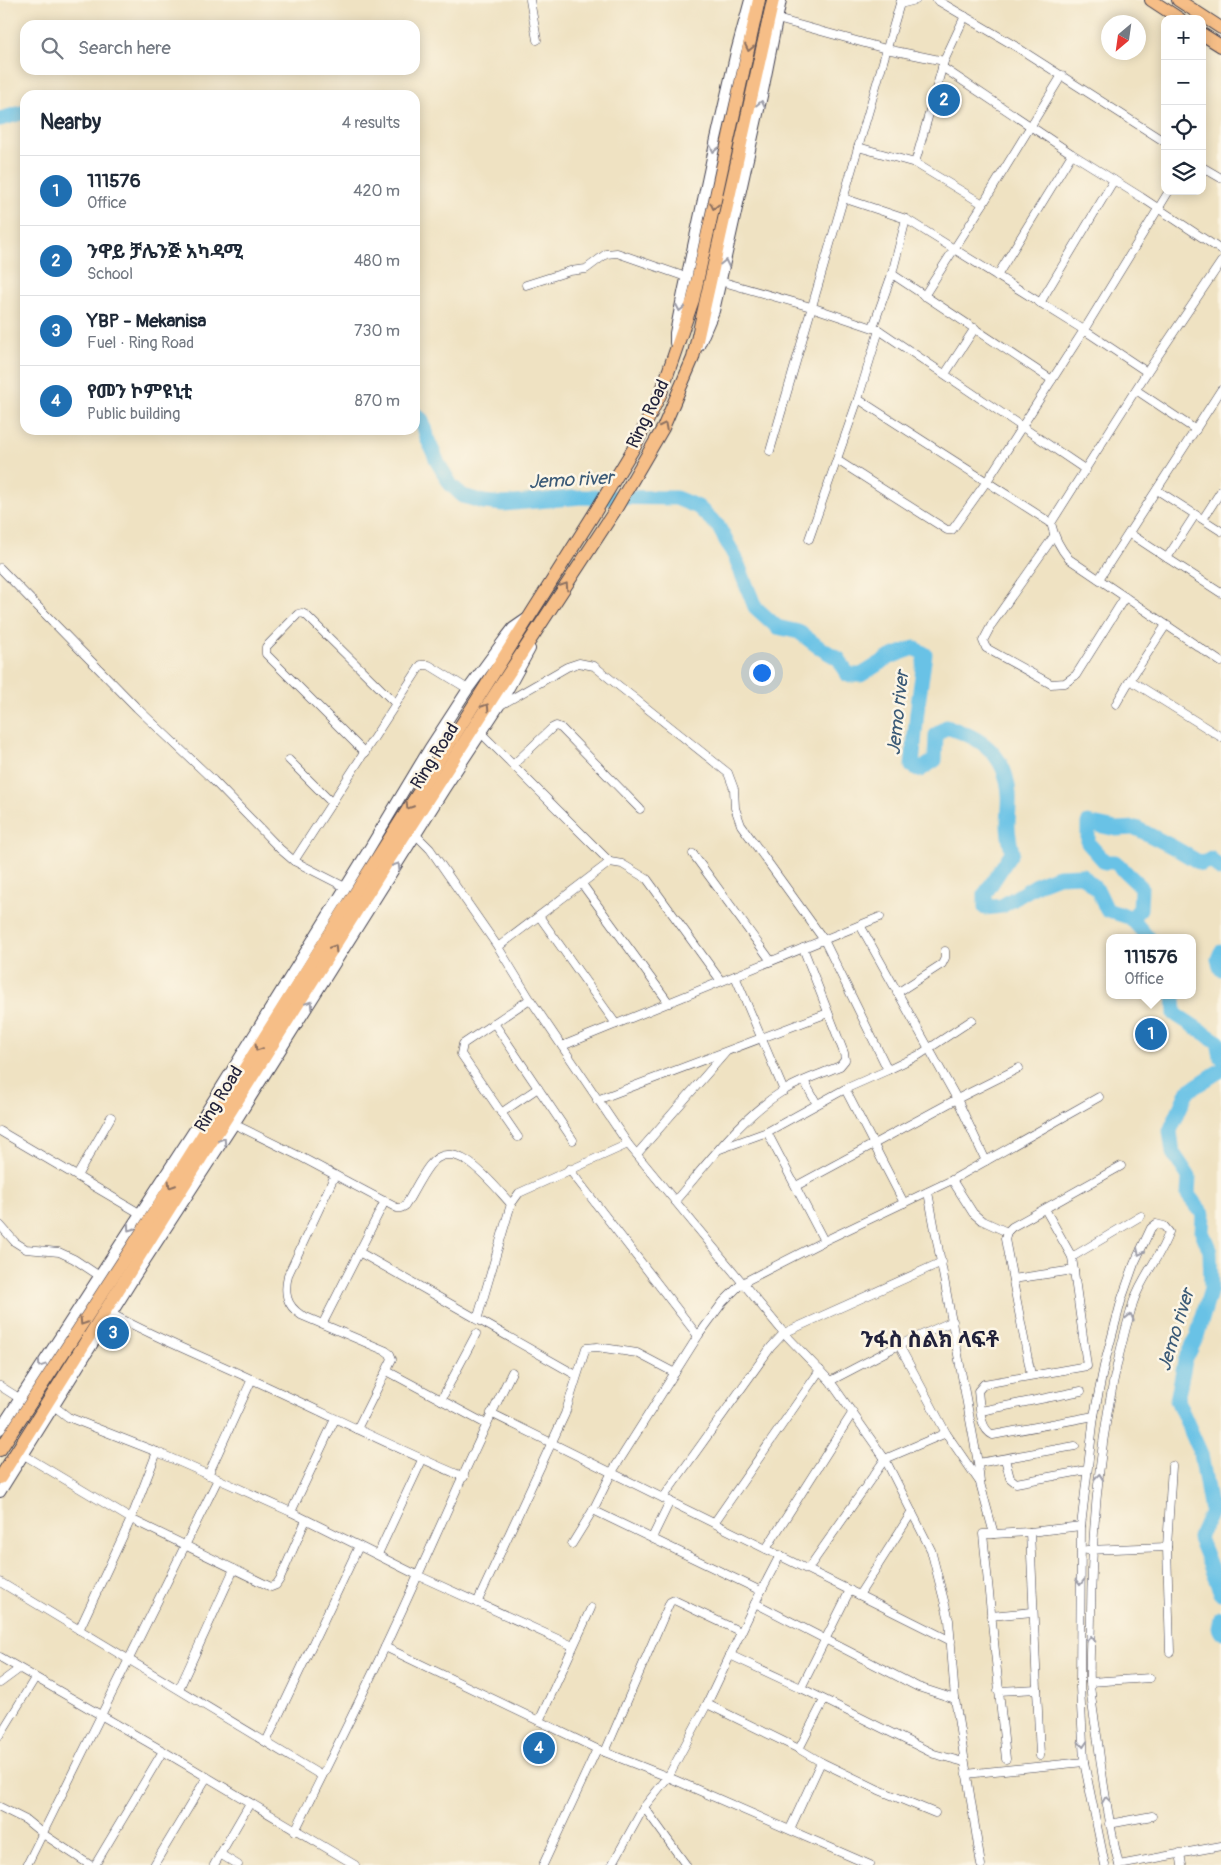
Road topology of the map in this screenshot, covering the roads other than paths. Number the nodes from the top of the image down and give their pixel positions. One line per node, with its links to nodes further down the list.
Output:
1 (530, 0): 16 (street)
2 (750, 0): 39 (street, one-way to 39)
3 (759, 0): 48 (main road, Ring Road, one-way to 48)
4 (773, 0): 49 (main road, Ring Road)
5 (781, 0): 13 (street)
6 (916, 0): 10 (street)
7 (937, 0): 12 (street)
8 (1151, 0): 11 (main road)
9 (1178, 0): 14 (main road)
10 (900, 2): 18 (street)
11 (1174, 15)
12 (964, 16): 19 (street); 20 (street)
13 (777, 19): 18 (street); 40 (street, one-way to 13)
14 (1221, 28)
15 (1206, 37): 17 (main road)
16 (537, 40)
17 (1221, 46)
18 (886, 49): 19 (street); 23 (street)
19 (943, 64): 21 (street); 25 (street)
20 (1062, 75): 21 (street); 22 (street)
21 (1030, 126): 24 (street); 31 (street)
22 (1161, 139)
23 (858, 147): 25 (street); 30 (street)
24 (1072, 154): 28 (street); 38 (street)
25 (915, 163): 31 (street)
26 (1206, 169): 27 (street)
27 (1221, 178)
28 (1114, 180): 32 (street); 43 (street)
29 (1166, 195): 32 (street)
30 (843, 198): 33 (street); 44 (street)
31 (983, 204): 34 (street)
32 (1158, 208): 35 (street); 47 (street)
33 (906, 219): 34 (street); 37 (street)
34 (954, 249): 38 (street); 42 (street)
35 (1221, 250)
36 (1221, 262): 50 (street)
37 (892, 274): 42 (street); 46 (street)
38 (997, 276): 43 (street)
39 (686, 277): 41 (street); 48 (street, one-way to 48)
40 (720, 281): 44 (street); 49 (street)
41 (526, 285)
42 (924, 296): 45 (street)
43 (1040, 303): 47 (street)
44 (811, 307): 46 (street); 58 (street)
45 (975, 328): 51 (street); 52 (street)
46 (876, 329): 51 (street); 55 (street)
47 (1084, 330): 50 (street); 52 (street)
48 (675, 357): 75 (main road, Ring Road)
49 (693, 358): 77 (main road, Ring Road, one-way to 49)
50 (1147, 372): 53 (street)
51 (945, 374): 56 (street)
52 (1052, 380): 56 (street)
53 (1136, 390): 57 (street); 60 (street)
54 (1221, 390): 57 (street)
55 (858, 399): 59 (street); 61 (street)
56 (1021, 426): 60 (street); 61 (street)
57 (1196, 430): 62 (street)
58 (770, 450)
59 (837, 460): 61 (street); 69 (street)
60 (1086, 470): 65 (street)
61 (986, 482): 65 (street)
62 (1157, 490): 64 (street); 67 (street)
63 (1221, 491): 64 (street)
64 (1199, 517): 66 (street); 70 (street)
65 (1051, 523): 68 (street)
66 (1220, 530)
67 (1129, 533): 70 (street); 72 (street)
68 (1054, 536): 72 (street); 74 (street)
69 (809, 539)
70 (1167, 558): 73 (street)
71 (0, 568): 93 (street)
72 (1099, 579): 74 (street)
73 (1221, 593)
74 (1124, 597): 76 (street)
75 (529, 617): 80 (street); 91 (main road, Ring Road, one-way to 91)
76 (1166, 625): 78 (street); 79 (street)
77 (539, 627): 83 (street); 91 (main road, Ring Road, one-way to 77)
78 (1221, 662)
79 (1130, 680): 82 (street); 85 (street)
80 (468, 689): 81 (street); 91 (street)
81 (396, 704): 86 (street); 86 (street)
82 (1116, 704)
83 (499, 706): 84 (street); 100 (street)
84 (481, 733): 88 (street); 91 (street)
85 (1221, 737)
86 (365, 752): 89 (street)
87 (289, 760): 89 (street)
88 (514, 764): 90 (street); 94 (street)
89 (332, 803): 93 (street)
90 (640, 809)
91 (403, 826): 96 (street); 101 (street); 130 (street, one-way to 91); 196 (main road, Ring Road, one-way to 196); 208 (main road, Ring Road, one-way to 91)
92 (693, 854): 104 (street)
93 (294, 861): 96 (street)
94 (610, 862): 95 (street); 106 (street)
95 (582, 884): 97 (street); 109 (street)
96 (345, 887): 152 (street)
97 (539, 916): 101 (street); 113 (street)
98 (880, 917): 99 (street)
99 (860, 925): 100 (street); 107 (street)
100 (824, 940): 102 (street); 119 (street)
101 (498, 947): 108 (street)
102 (803, 948): 104 (street); 110 (street)
103 (945, 951): 107 (street)
104 (771, 961): 105 (street)
105 (735, 976): 106 (street); 114 (street)
106 (721, 982): 109 (street)
107 (897, 993): 116 (street)
108 (530, 999): 112 (street); 115 (street)
109 (669, 1002): 113 (street)
110 (828, 1012): 114 (street); 120 (street)
111 (972, 1020): 116 (street)
112 (494, 1024): 121 (street); 128 (street)
113 (616, 1024): 115 (street)
114 (762, 1038): 117 (street); 123 (street)
115 (562, 1046): 126 (street)
116 (929, 1048): 119 (street); 125 (street)
117 (728, 1050): 126 (street); 138 (street)
118 (1019, 1068): 125 (street)
119 (888, 1070): 122 (street)
120 (804, 1081): 123 (street); 127 (street)
121 (538, 1088): 128 (street); 134 (street)
122 (845, 1089): 127 (street); 136 (street)
123 (784, 1091): 137 (street)
124 (1099, 1097): 139 (street)
125 (957, 1099): 136 (street); 139 (street)
126 (597, 1100): 135 (street)
127 (817, 1104): 131 (street)
128 (501, 1113): 133 (street)
129 (112, 1117): 143 (street)
130 (234, 1124): 142 (street); 164 (street, one-way to 130)
131 (766, 1132): 137 (street); 145 (street)
132 (1, 1133): 143 (street)
133 (518, 1137)
134 (573, 1140)
135 (628, 1144): 138 (street); 141 (street)
136 (874, 1144): 145 (street); 149 (street)
137 (720, 1150): 148 (street)
138 (637, 1154): 148 (street)
139 (986, 1161): 144 (street)
140 (1121, 1166): 151 (street)
141 (569, 1170): 150 (street); 170 (street)
142 (336, 1175): 147 (street); 167 (street)
143 (77, 1176): 152 (street)
144 (952, 1180): 146 (street); 155 (street)
145 (796, 1186): 156 (street)
146 (928, 1192): 149 (street); 159 (street)
147 (385, 1201): 150 (street); 157 (street)
148 (675, 1201): 163 (street)
149 (904, 1203): 156 (street)
150 (511, 1204): 165 (street)
151 (1045, 1209): 155 (street); 158 (street)
152 (141, 1214): 161 (street, one-way to 161)
153 (1140, 1216): 158 (street)
154 (0, 1225): 161 (street)
155 (1007, 1232): 162 (street)
156 (824, 1241): 163 (street)
157 (359, 1252): 165 (street); 167 (street)
158 (1072, 1257): 160 (street)
159 (942, 1262): 166 (street); 168 (street)
160 (1074, 1270): 162 (street); 176 (street)
161 (98, 1275): 182 (street, one-way to 182)
162 (1013, 1280): 176 (street)
163 (742, 1283): 168 (street); 170 (street)
164 (112, 1314): 178 (street); 184 (street)
165 (477, 1320): 177 (street)
166 (953, 1321): 171 (street); 202 (street)
167 (323, 1323): 173 (street)
168 (784, 1333): 172 (street); 212 (street)
169 (476, 1334): 183 (street)
170 (698, 1336): 175 (street)
171 (899, 1345): 179 (street); 193 (street)
172 (820, 1370): 179 (street); 218 (street)
173 (387, 1371): 183 (street); 192 (street)
174 (512, 1372): 187 (street)
175 (675, 1373): 177 (street); 205 (street)
176 (1031, 1374): 185 (street)
177 (576, 1375): 194 (street)
178 (252, 1379): 189 (street); 206 (street)
179 (830, 1381): 186 (street)
180 (0, 1386): 182 (street)
181 (1081, 1391): 185 (street)
182 (18, 1398): 191 (street)
183 (441, 1400): 190 (street)
184 (54, 1406): 197 (street); 198 (street)
185 (981, 1410): 188 (street)
186 (853, 1412): 199 (street); 227 (street)
187 (491, 1413): 190 (street); 194 (street)
188 (1094, 1416): 204 (street); 229 (street, one-way to 188)
189 (334, 1418): 192 (street); 214 (street)
190 (486, 1424): 207 (street)
191 (0, 1429)
192 (357, 1429): 201 (street)
193 (946, 1434): 199 (street); 210 (street)
194 (551, 1442): 205 (street); 239 (street)
195 (1075, 1446): 200 (street)
196 (0, 1450)
197 (157, 1452): 206 (street); 216 (street)
198 (24, 1455): 211 (street); 216 (street)
199 (885, 1459): 215 (street); 233 (street)
200 (1005, 1459): 202 (street); 204 (street)
201 (422, 1460): 207 (street); 230 (street)
202 (978, 1463): 210 (street)
203 (1172, 1466): 226 (street)
204 (1087, 1470): 219 (street)
205 (612, 1472): 212 (street); 213 (street)
206 (208, 1475): 209 (street)
207 (464, 1477): 234 (street)
208 (0, 1478)
209 (218, 1479): 214 (street); 224 (street)
210 (980, 1483): 221 (street)
211 (0, 1492)
212 (667, 1500): 218 (street); 222 (street)
213 (593, 1510): 222 (street); 223 (street)
214 (291, 1512): 217 (street)
215 (912, 1512): 238 (street); 247 (street)
216 (131, 1519): 224 (street); 244 (street)
217 (306, 1520): 225 (street); 232 (street)
218 (714, 1523): 227 (street)
219 (1081, 1526): 220 (street); 228 (street)
220 (1030, 1532): 221 (street); 242 (street)
221 (994, 1534): 243 (street)
222 (652, 1538): 236 (street)
223 (572, 1544)
224 (184, 1545): 232 (street); 253 (street)
225 (359, 1546): 230 (street); 269 (street)
226 (1168, 1547): 229 (street); 250 (street)
227 (766, 1549): 231 (street)
228 (1080, 1550): 229 (street); 278 (street, one-way to 278)
229 (1092, 1550): 257 (street, one-way to 229)
230 (378, 1554): 234 (street)
231 (780, 1556): 233 (street); 236 (street)
232 (234, 1569): 260 (street)
233 (808, 1569): 237 (street)
234 (417, 1575): 239 (street); 249 (street)
235 (0, 1582): 244 (street)
236 (761, 1590): 240 (street)
237 (850, 1590): 238 (street); 246 (street)
238 (859, 1596): 247 (street)
239 (477, 1603): 248 (street)
240 (754, 1604): 245 (street); 246 (street)
241 (591, 1608): 248 (street)
242 (1032, 1612): 243 (street); 261 (street)
243 (992, 1616): 262 (street)
244 (79, 1630): 253 (street)
245 (741, 1632): 251 (street); 273 (street)
246 (824, 1640): 259 (street); 263 (street)
247 (951, 1641): 263 (street)
248 (573, 1646): 267 (street)
249 (385, 1647): 267 (street); 280 (street)
250 (1170, 1652)
251 (730, 1655): 259 (street); 265 (street)
252 (0, 1657): 254 (street)
253 (128, 1660): 260 (street); 266 (street)
254 (20, 1669): 255 (street); 258 (street)
255 (35, 1678): 266 (street); 268 (street)
256 (1150, 1678): 257 (street)
257 (1090, 1682): 288 (street, one-way to 257)
258 (0, 1683)
259 (801, 1688): 264 (street)
260 (179, 1689): 269 (street)
261 (1037, 1689): 262 (street); 274 (street)
262 (998, 1691): 275 (street)
263 (955, 1699): 277 (street)
264 (824, 1700): 271 (street); 277 (street)
265 (707, 1704): 271 (street); 282 (street)
266 (102, 1716): 272 (street); 291 (street)
267 (539, 1721): 270 (street)
268 (0, 1735)
269 (266, 1742): 280 (street)
270 (596, 1749): 273 (street); 303 (street)
271 (799, 1749): 276 (street)
272 (163, 1751): 281 (street); 298 (street)
273 (605, 1752): 282 (street)
274 (1040, 1756)
275 (1006, 1759)
276 (821, 1762): 286 (street); 289 (street)
277 (964, 1762): 279 (street)
278 (1084, 1762): 279 (street); 307 (street)
279 (966, 1774): 306 (street)
280 (322, 1776): 290 (street)
281 (207, 1777): 283 (street); 299 (street)
282 (668, 1777): 285 (street); 289 (street)
283 (250, 1803): 290 (street); 294 (street)
284 (0, 1807): 291 (street)
285 (644, 1807): 295 (street); 304 (street)
286 (935, 1813)
287 (1152, 1816): 288 (street)
288 (1109, 1824): 308 (street)
289 (790, 1829): 305 (street)
290 (296, 1831): 302 (street)
291 (43, 1834): 296 (street); 297 (street)
292 (1221, 1846): 293 (street)
293 (1180, 1853): 308 (street); 309 (street)
294 (220, 1854): 300 (street); 301 (street)
295 (682, 1863)
296 (27, 1865)
297 (90, 1865)
298 (95, 1865)
299 (154, 1865)
300 (214, 1865)
301 (238, 1865)
302 (355, 1865)
303 (544, 1865)
304 (612, 1865)
305 (870, 1865)
306 (981, 1865)
307 (1105, 1865)
308 (1119, 1865)
309 (1182, 1865)

